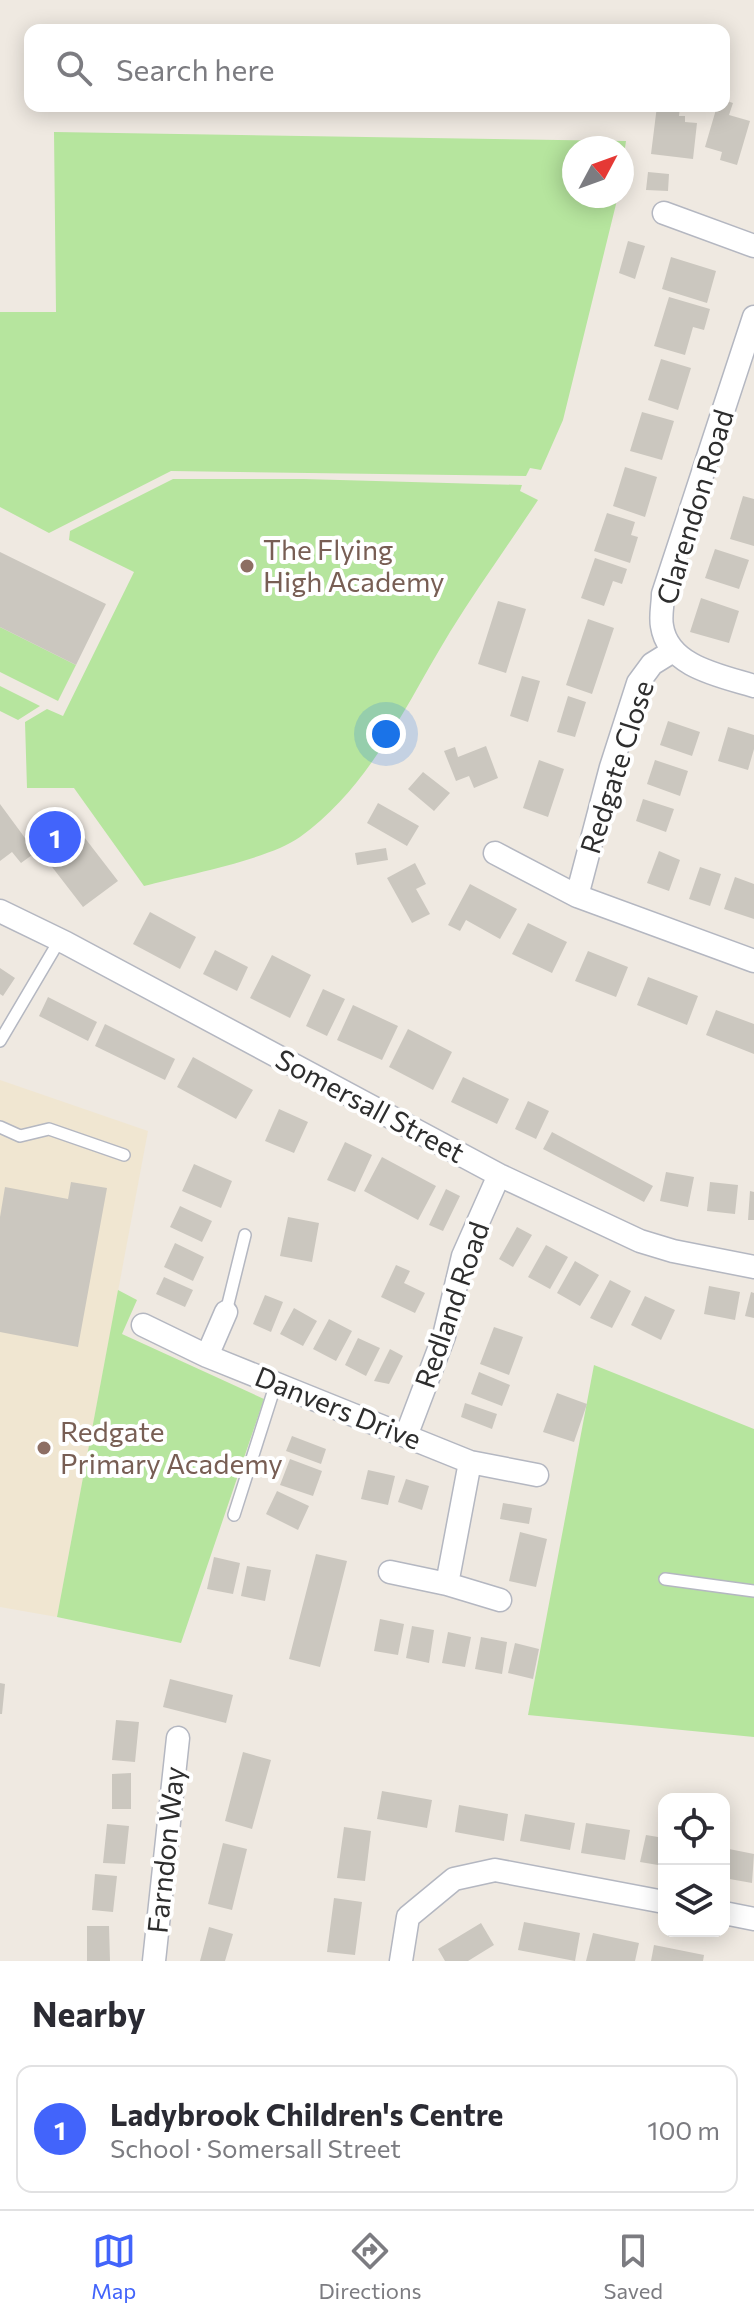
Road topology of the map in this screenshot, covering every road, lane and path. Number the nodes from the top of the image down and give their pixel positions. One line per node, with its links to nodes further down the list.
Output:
1 (664, 213): 2 (street)
2 (754, 246)
3 (754, 317): 4 (street, Clarendon Road)
4 (673, 651): 5 (street); 7 (street, Redgate Close)
5 (754, 686)
6 (495, 853): 7 (street, Redgate Close)
7 (577, 896): 10 (street, Redgate Close)
8 (0, 911): 9 (street, Somersall Street)
9 (59, 941): 11 (lane); 14 (street, Somersall Street)
10 (754, 961)
11 (0, 1041)
12 (0, 1127): 13 (lane)
13 (124, 1155)
14 (499, 1175): 16 (street, Somersall Street); 21 (street, Redland Road)
15 (245, 1235): 17 (lane)
16 (754, 1267)
17 (226, 1312): 19 (street)
18 (143, 1325): 19 (street, Danvers Drive)
19 (207, 1356): 20 (street, Danvers Drive)
20 (276, 1383): 21 (street, Danvers Drive); 24 (lane)
21 (406, 1436): 22 (street, Danvers Drive)
22 (470, 1462): 23 (street, Danvers Drive); 27 (street)
23 (537, 1475)
24 (234, 1515)
25 (390, 1572): 27 (street)
26 (665, 1579): 28 (lane)
27 (447, 1584): 29 (street)
28 (754, 1591)
29 (500, 1600)
30 (178, 1738): 34 (street, Farndon Way)
31 (658, 1901): 35 (street)
32 (730, 1914): 33 (street)
33 (754, 1919)
34 (154, 1961)
35 (401, 1961)

